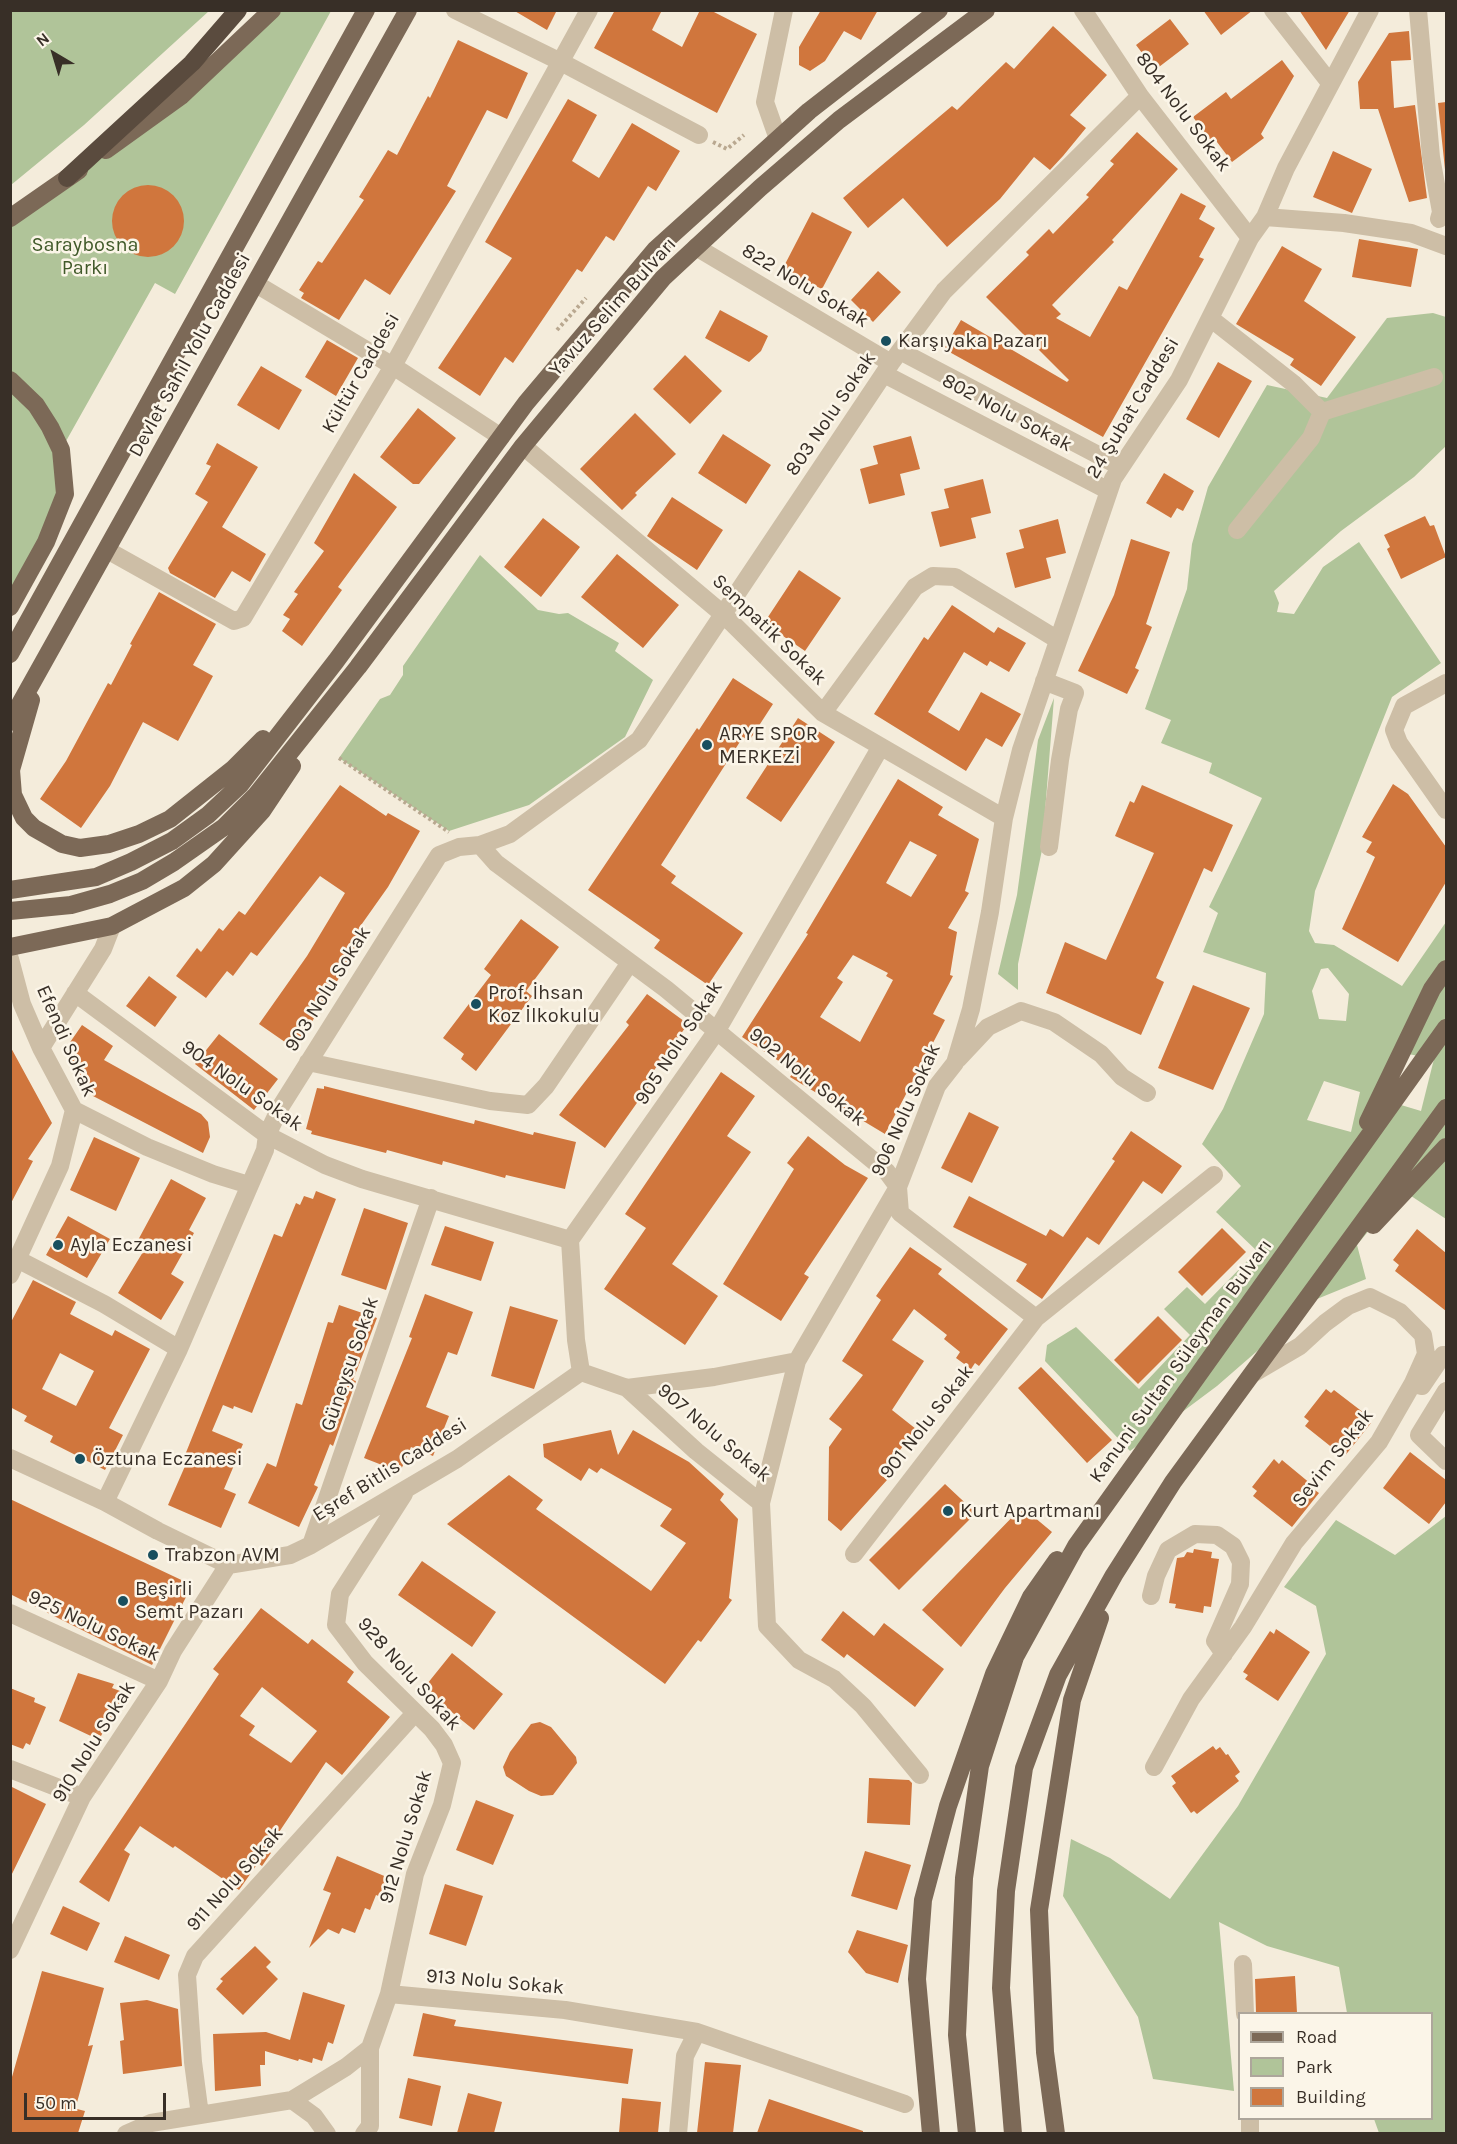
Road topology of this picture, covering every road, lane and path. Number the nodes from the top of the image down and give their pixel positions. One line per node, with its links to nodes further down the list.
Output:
1 (238, 10): 21 (highway)
2 (272, 10): 21 (main road)
3 (366, 10): 45 (main road, Devlet Sahil Yolu Caddesi)
4 (408, 10): 27 (main road, Devlet Sahil Yolu Caddesi)
5 (454, 10): 14 (street)
6 (588, 10): 14 (street, Kültür Caddesi)
7 (939, 10): 19 (main road, Yavuz Selim Bulvarı)
8 (986, 10): 26 (main road, Yavuz Selim Bulvarı)
9 (1083, 10): 16 (street, 804 Nolu Sokak)
10 (1273, 10): 15 (street)
11 (1370, 10): 15 (street, 24 Şubat Caddesi)
12 (1418, 10): 24 (street)
13 (783, 11): 19 (street)
14 (559, 61): 17 (street); 32 (street, Kültür Caddesi)
15 (1330, 83): 22 (street, 24 Şubat Caddesi)
16 (1140, 96): 25 (street, 804 Nolu Sokak); 31 (street, 803 Nolu Sokak)
17 (699, 135)
18 (744, 135): 20 (path)
19 (778, 139): 36 (main road, Yavuz Selim Bulvarı)
20 (728, 149)
21 (67, 178): 23 (main road)
22 (1265, 217): 24 (street); 25 (street, 24 Şubat Caddesi)
23 (10, 218)
24 (1443, 231)
25 (1250, 238): 29 (street, 24 Şubat Caddesi)
26 (696, 247): 31 (street, 822 Nolu Sokak); 37 (main road, Yavuz Selim Bulvarı)
27 (256, 284): 32 (street); 41 (main road, Devlet Sahil Yolu Caddesi)
28 (586, 298): 30 (path)
29 (1210, 318): 35 (street); 38 (street, 24 Şubat Caddesi)
30 (557, 330)
31 (892, 363): 38 (street, 802 Nolu Sokak); 39 (street, 802 Nolu Sokak); 43 (street, 803 Nolu Sokak)
32 (393, 366): 36 (street); 41 (street, Kültür Caddesi)
33 (1434, 377): 35 (street)
34 (10, 380): 42 (main road)
35 (1322, 412): 40 (street)
36 (501, 437): 47 (main road, Yavuz Selim Bulvarı)
37 (523, 446): 43 (street, Sempatik Sokak); 48 (main road, Yavuz Selim Bulvarı)
38 (1121, 467): 39 (street, 24 Şubat Caddesi)
39 (1109, 491): 44 (street, 24 Şubat Caddesi)
40 (1237, 530)
41 (107, 550): 46 (main road, Devlet Sahil Yolu Caddesi)
42 (10, 607)
43 (724, 615): 51 (street, Sempatik Sokak); 57 (street, 903 Nolu Sokak)
44 (1058, 640): 49 (street, 24 Şubat Caddesi); 51 (street)
45 (10, 654)
46 (44, 658): 47 (main road); 52 (main road, Devlet Sahil Yolu Caddesi)
47 (339, 658): 59 (main road)
48 (358, 667): 60 (main road); 61 (main road)
49 (1044, 681): 56 (street, 24 Şubat Caddesi); 58 (street)
50 (1446, 682): 55 (street)
51 (823, 713): 53 (street, Sempatik Sokak)
52 (10, 722)
53 (880, 748): 56 (street, Sempatik Sokak); 68 (street, 905 Nolu Sokak)
54 (339, 758): 57 (path)
55 (1446, 810)
56 (1004, 818): 71 (street, 906 Nolu Sokak)
57 (480, 846): 64 (street, 902 Nolu Sokak); 70 (street, 903 Nolu Sokak)
58 (1049, 847)
59 (10, 890)
60 (10, 911)
61 (112, 926): 62 (main road); 66 (street)
62 (10, 948)
63 (10, 959): 69 (street, Efendi Sokak)
64 (630, 964): 68 (street, 902 Nolu Sokak); 70 (street)
65 (1446, 969): 81 (main road)
66 (75, 993): 69 (street); 75 (street, 904 Nolu Sokak)
67 (1446, 1028): 81 (main road, Kanuni Sultan Süleyman Bulvarı)
68 (716, 1032): 79 (street, 902 Nolu Sokak); 82 (street, 905 Nolu Sokak)
69 (41, 1048): 74 (street, Efendi Sokak)
70 (308, 1062): 75 (street, 903 Nolu Sokak)
71 (955, 1063): 72 (street); 79 (street, 906 Nolu Sokak)
72 (1147, 1093)
73 (1446, 1108): 84 (main road)
74 (74, 1110): 78 (street); 83 (street, Efendi Sokak)
75 (267, 1135): 78 (street, 903 Nolu Sokak); 80 (street, 904 Nolu Sokak)
76 (1446, 1147): 84 (main road)
77 (1214, 1175): 85 (street)
78 (249, 1185): 86 (street, 903 Nolu Sokak)
79 (898, 1187): 85 (street); 88 (street, 906 Nolu Sokak)
80 (431, 1198): 82 (street, 904 Nolu Sokak); 100 (street, Güneysu Sokak)
81 (1297, 1239): 94 (main road, Kanuni Sultan Süleyman Bulvarı)
82 (570, 1240): 89 (street)
83 (14, 1267): 86 (street)
84 (1329, 1268): 90 (main road)
85 (1036, 1318): 101 (street, 901 Nolu Sokak)
86 (179, 1349): 98 (street, 903 Nolu Sokak)
87 (1446, 1355): 91 (street)
88 (797, 1360): 92 (street); 99 (street, 906 Nolu Sokak)
89 (581, 1372): 92 (street); 97 (street, Eşref Bitlis Caddesi)
90 (1254, 1373): 91 (street, Sevim Sokak); 103 (main road)
91 (1413, 1383): 106 (street, Sevim Sokak)
92 (627, 1388): 99 (street, 907 Nolu Sokak)
93 (1446, 1391): 96 (street)
94 (1140, 1455): 127 (main road); 128 (main road, Kanuni Sultan Süleyman Bulvarı)
95 (10, 1458): 98 (street)
96 (1446, 1461)
97 (407, 1490): 100 (street, Eşref Bitlis Caddesi); 108 (street, 928 Nolu Sokak)
98 (105, 1502): 102 (street)
99 (761, 1503): 112 (street, 907 Nolu Sokak)
100 (311, 1545): 102 (street, Eşref Bitlis Caddesi)
101 (854, 1554)
102 (228, 1564): 107 (street, 910 Nolu Sokak)
103 (1114, 1575): 129 (main road); 130 (main road)
104 (1151, 1596): 106 (street)
105 (10, 1613): 107 (street, 925 Nolu Sokak)
106 (1224, 1654): 110 (street, Sevim Sokak)
107 (159, 1681): 113 (street, 910 Nolu Sokak)
108 (415, 1713): 109 (street, 928 Nolu Sokak); 122 (street, 911 Nolu Sokak)
109 (452, 1763): 116 (street, 912 Nolu Sokak)
110 (1154, 1767)
111 (10, 1769): 113 (street)
112 (920, 1775)
113 (82, 1797): 114 (street, 910 Nolu Sokak)
114 (10, 1950)
115 (1243, 1964): 117 (street)
116 (389, 1994): 118 (street, 913 Nolu Sokak); 119 (street)
117 (1245, 2012)
118 (697, 2032): 121 (street, 913 Nolu Sokak); 126 (street)
119 (370, 2048): 120 (street); 123 (street)
120 (292, 2100): 122 (street); 125 (street)
121 (905, 2104)
122 (200, 2115): 124 (street)
123 (372, 2131)
124 (126, 2133)
125 (327, 2133)
126 (678, 2133)
127 (931, 2133)
128 (967, 2133)
129 (1014, 2133)
130 (1056, 2133)

